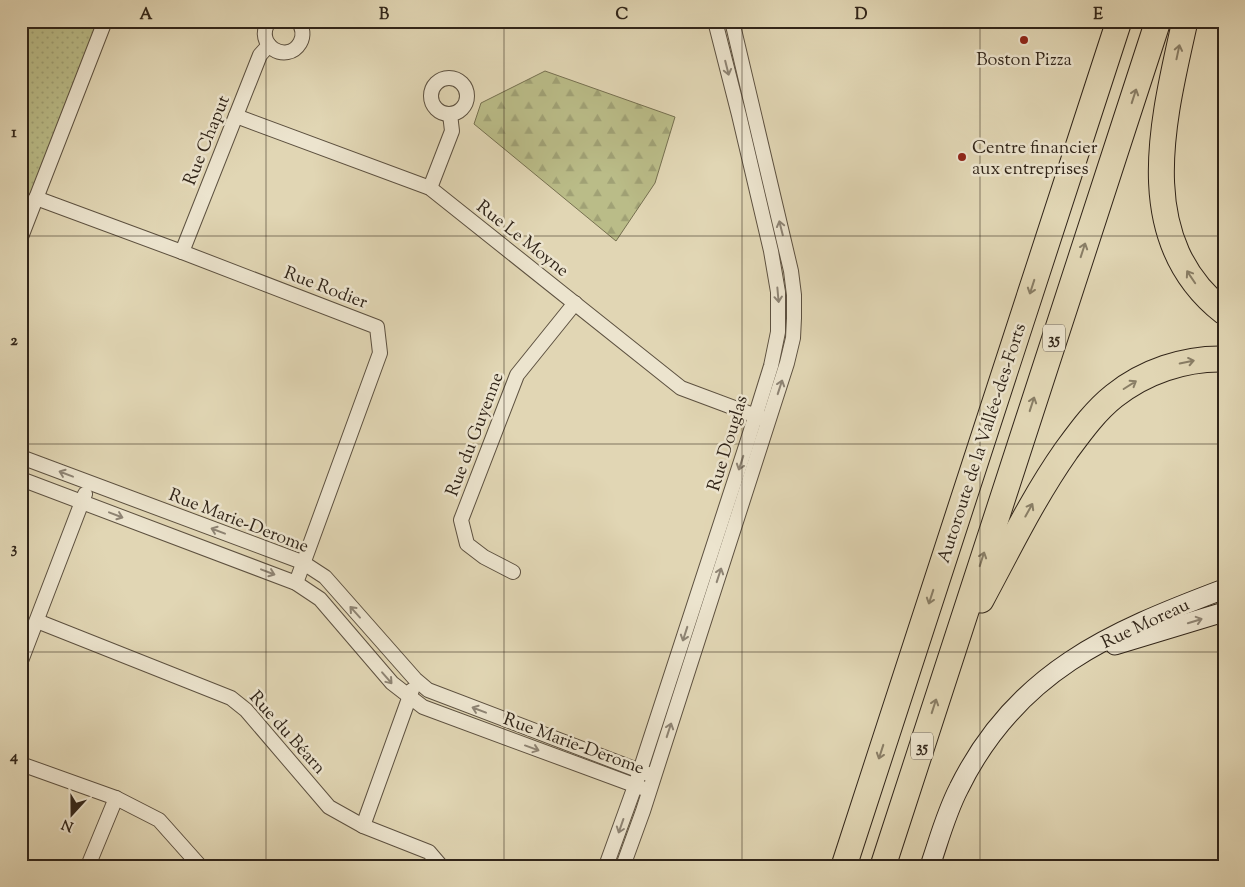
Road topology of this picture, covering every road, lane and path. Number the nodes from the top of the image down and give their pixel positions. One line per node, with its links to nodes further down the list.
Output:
1 (105, 21): 13 (street)
2 (269, 21): 9 (street, Rue Chaput)
3 (298, 21): 9 (street)
4 (715, 21): 19 (street, Rue Douglas, one-way to 19)
5 (732, 21): 20 (street, Rue Douglas, one-way to 5)
6 (1119, 21): 48 (highway, Autoroute de la Vallée-des-Forts / 35, one-way to 48)
7 (1158, 21): 31 (highway, Autoroute de la Vallée-des-Forts / 35, one-way to 7)
8 (1185, 21): 17 (highway, one-way to 8)
9 (268, 45): 11 (street, Rue Chaput)
10 (450, 114): 12 (street)
11 (236, 116): 12 (street, Rue Le Moyne); 15 (street, Rue Chaput)
12 (430, 188): 16 (street, Rue Le Moyne)
13 (36, 198): 14 (street); 15 (street, Rue Rodier)
14 (21, 236)
15 (182, 252): 25 (street, Rue Rodier)
16 (575, 303): 19 (street, Rue Le Moyne); 26 (street, Rue du Guyenne)
17 (1224, 312)
18 (1224, 359): 31 (highway, one-way to 18)
19 (755, 416): 20 (street, Rue Le Moyne); 37 (street, Rue Douglas, one-way to 37)
20 (769, 421): 38 (street, Rue Douglas, one-way to 20)
21 (21, 457): 23 (street, Rue Marie-Derome, one-way to 21)
22 (21, 479): 24 (street, Rue Marie-Derome)
23 (90, 483): 24 (street); 25 (street, Rue Marie-Derome, one-way to 23)
24 (82, 502): 27 (street, Rue Marie-Derome, one-way to 27); 30 (street)
25 (302, 562): 27 (street, Rue Rodier); 34 (street, Rue Marie-Derome, one-way to 25)
26 (513, 572)
27 (296, 583): 35 (street, Rue Marie-Derome, one-way to 35)
28 (1224, 589): 33 (street, Rue Moreau)
29 (1224, 612): 33 (street, Rue Moreau, one-way to 29)
30 (37, 620): 32 (street); 42 (street, Rue du Béarn)
31 (951, 655): 49 (highway, Autoroute de la Vallée-des-Forts / 35, one-way to 31)
32 (21, 661)
33 (1069, 661): 50 (street, Rue Moreau)
34 (415, 679): 35 (street); 37 (street, Rue Marie-Derome, one-way to 34)
35 (409, 698): 39 (street, Rue Marie-Derome, one-way to 39); 42 (street)
36 (21, 764): 41 (street)
37 (639, 771): 38 (street, Rue Marie-Derome); 39 (street, Rue Douglas)
38 (654, 776): 40 (street, Rue Douglas)
39 (635, 786): 40 (street, Rue Marie-Derome); 46 (street, Rue Douglas, one-way to 46)
40 (649, 790): 47 (street, Rue Douglas)
41 (116, 798): 43 (street); 44 (street)
42 (363, 826): 45 (street, Rue du Béarn)
43 (88, 866)
44 (200, 866)
45 (441, 866)
46 (606, 866)
47 (623, 866)
48 (844, 866)
49 (883, 866)
50 (930, 866)

